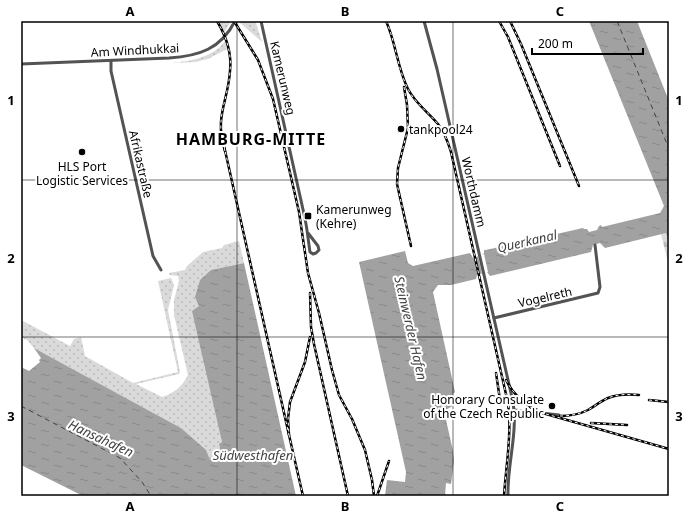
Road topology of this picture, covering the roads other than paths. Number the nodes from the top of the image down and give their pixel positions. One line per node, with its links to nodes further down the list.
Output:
1 (235, 21): 4 (street, Am Windhukkai)
2 (261, 21): 6 (street, Kamerunweg)
3 (424, 21): 9 (street, Worthdamm)
4 (111, 61): 5 (street, Am Windhukkai); 8 (street, Afrikastraße)
5 (21, 64)
6 (308, 233): 6 (street, Kamerunweg)
7 (595, 245): 9 (street, Vogelreth)
8 (161, 270)
9 (494, 318): 10 (street, Worthdamm)
10 (514, 410): 11 (street); 12 (street, Worthdamm)
11 (559, 415)
12 (508, 496)

